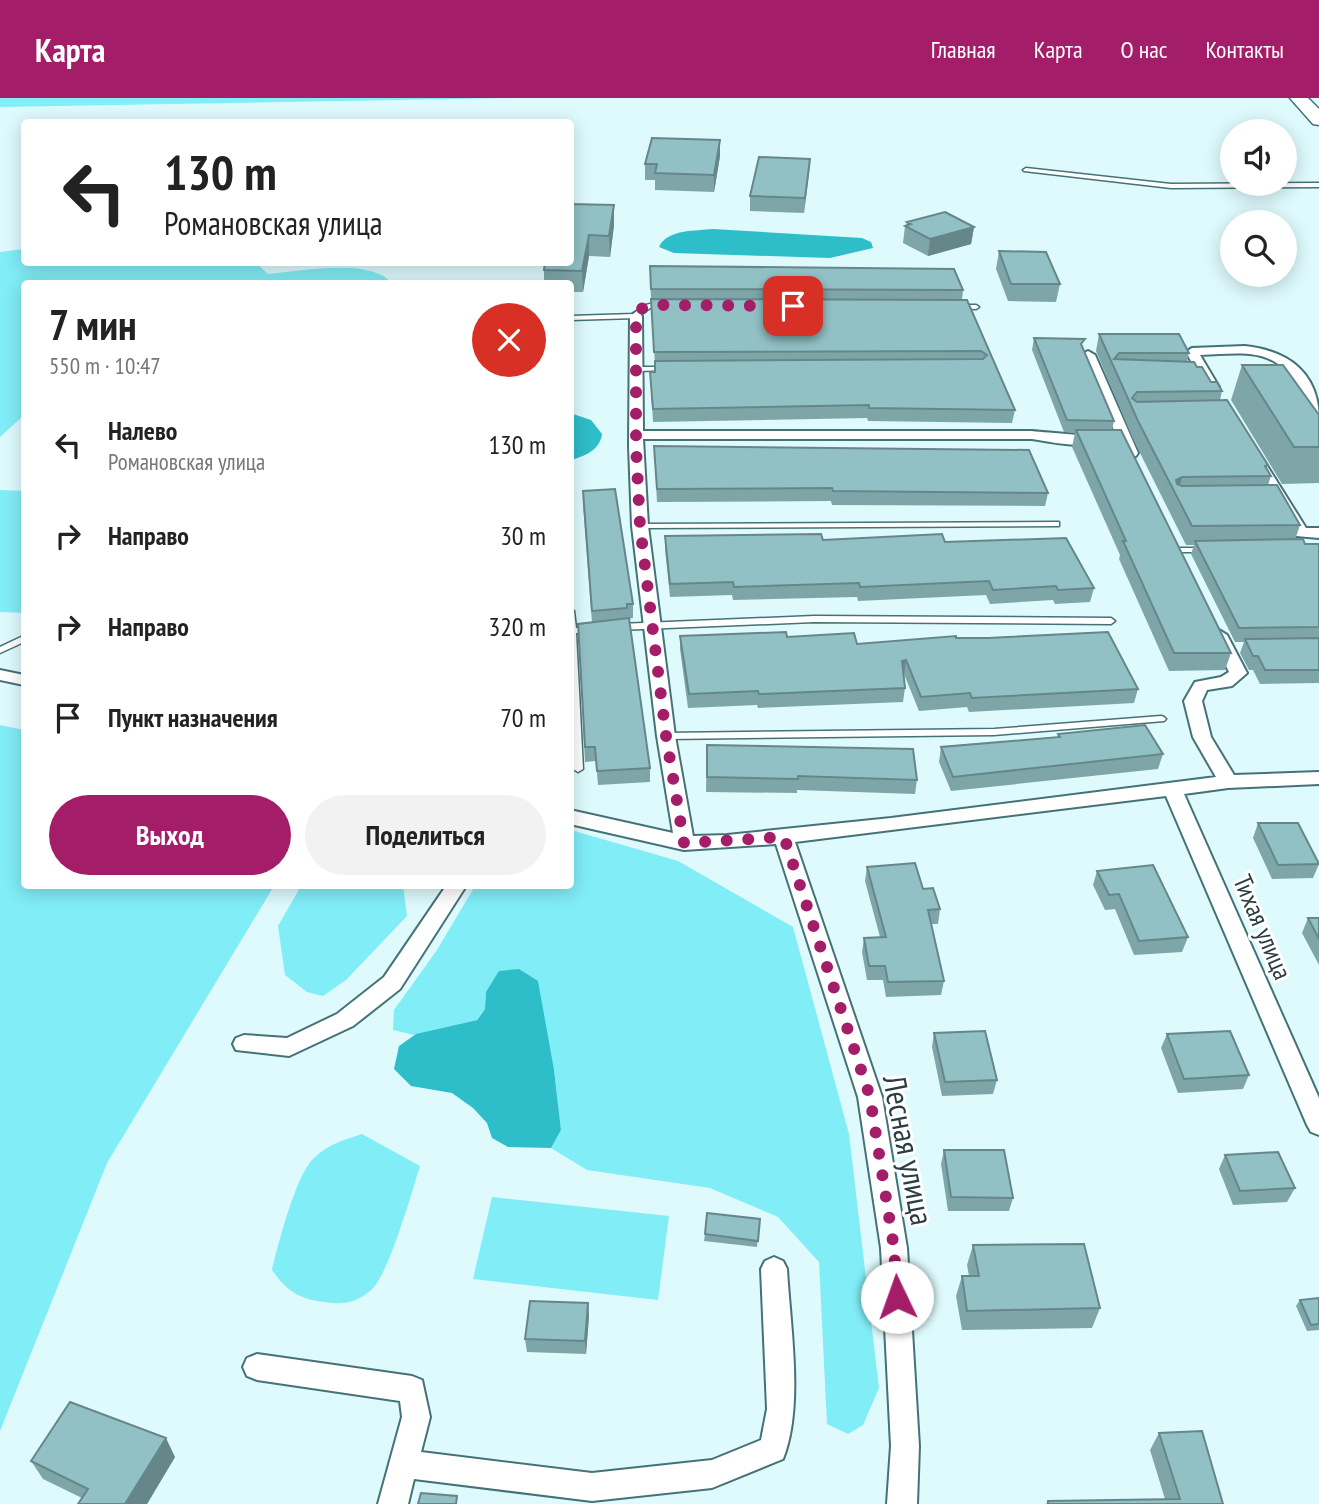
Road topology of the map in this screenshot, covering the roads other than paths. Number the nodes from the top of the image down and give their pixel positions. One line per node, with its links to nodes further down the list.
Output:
1 (1298, 98): 2 (highway)
2 (1319, 120)
3 (1026, 170): 4 (lane)
4 (1319, 185)
5 (676, 305): 8 (lane)
6 (949, 307): 7 (lane)
7 (976, 307)
8 (636, 316): 9 (lane); 11 (street)
9 (574, 318)
10 (1088, 355): 17 (street)
11 (636, 369): 12 (lane); 15 (street)
12 (676, 369)
13 (1221, 402): 14 (street)
14 (1319, 416)
15 (636, 440): 16 (street); 21 (street)
16 (1063, 440): 17 (street)
17 (1124, 440): 19 (street)
18 (1247, 446): 22 (street)
19 (1136, 464)
20 (1056, 524): 21 (lane)
21 (640, 526): 26 (street)
22 (1319, 533)
23 (1178, 550): 24 (lane)
24 (1216, 550)
25 (1111, 621): 26 (lane)
26 (654, 624): 28 (lane); 37 (street)
27 (1214, 624): 40 (street)
28 (613, 628)
29 (599, 629): 30 (lane)
30 (574, 631)
31 (21, 640): 32 (lane)
32 (0, 650)
33 (0, 675): 35 (street)
34 (574, 677): 38 (lane)
35 (21, 679)
36 (1161, 719): 37 (lane)
37 (666, 736): 44 (street)
38 (578, 769)
39 (1319, 778): 40 (street)
40 (1228, 782): 41 (street)
41 (1173, 790): 43 (street); 47 (street, Тихая улица)
42 (574, 818): 44 (street)
43 (784, 837): 44 (street); 52 (street, Лесная улица)
44 (684, 843)
45 (454, 889): 46 (street)
46 (244, 1044)
47 (1319, 1125)
48 (774, 1269): 50 (street)
49 (257, 1367): 50 (street)
50 (404, 1464): 51 (street)
51 (393, 1504)
52 (902, 1504)

